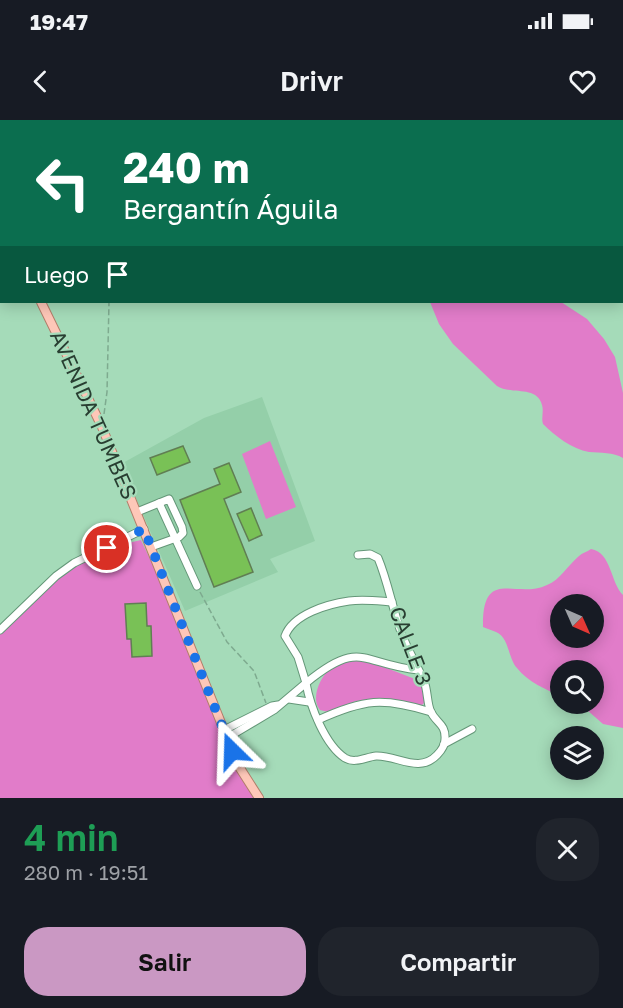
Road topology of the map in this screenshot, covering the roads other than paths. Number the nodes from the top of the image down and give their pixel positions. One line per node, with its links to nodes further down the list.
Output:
1 (41, 303): 3 (main road, AVENIDA TUMBES)
2 (159, 503): 3 (street); 5 (street); 5 (street)
3 (137, 512): 4 (main road, AVENIDA TUMBES)
4 (144, 529): 6 (main road, AVENIDA TUMBES); 10 (street)
5 (175, 539): 6 (street); 8 (street)
6 (151, 548): 19 (main road, AVENIDA TUMBES)
7 (358, 555): 9 (street, CALLE 3)
8 (197, 586)
9 (392, 602): 11 (street, CALLE 3); 12 (street)
10 (0, 630)
11 (418, 670): 12 (street); 16 (street, CALLE 3)
12 (306, 683): 13 (street); 14 (street)
13 (290, 699): 14 (street); 15 (street)
14 (309, 702): 17 (street)
15 (278, 705): 19 (street); 19 (street)
16 (431, 712): 17 (street); 20 (street, CALLE 3)
17 (318, 720): 20 (street)
18 (472, 729): 20 (street)
19 (225, 734): 21 (main road, AVENIDA TUMBES)
20 (444, 744)
21 (259, 798)

